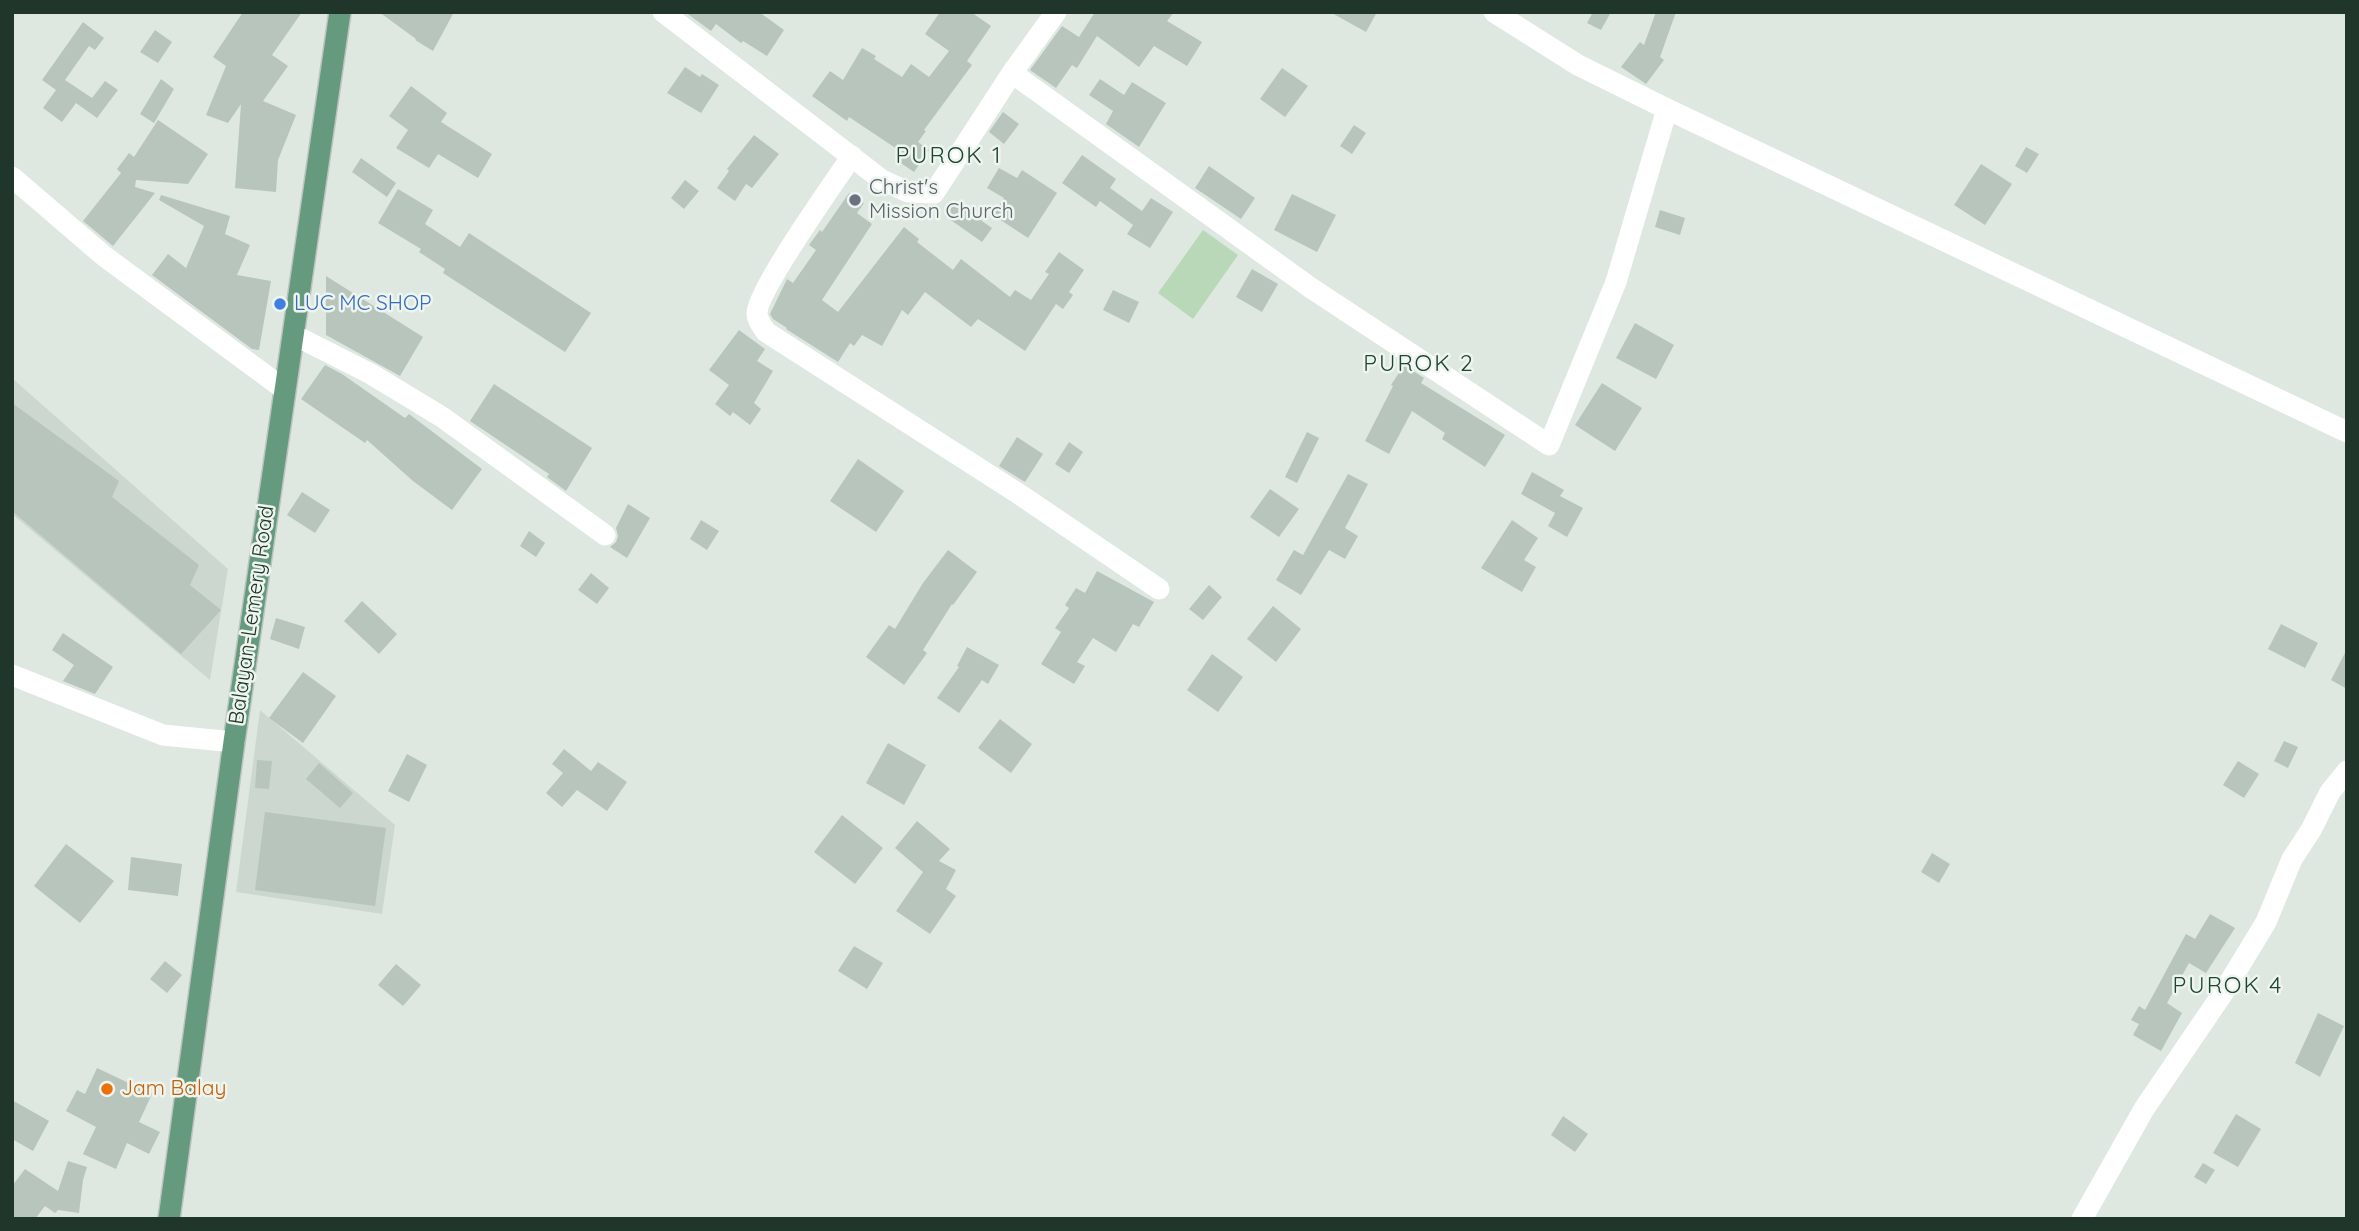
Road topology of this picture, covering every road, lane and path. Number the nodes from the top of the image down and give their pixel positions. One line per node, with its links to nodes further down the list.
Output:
1 (340, 12): 9 (main road, Balayan-Lemery Road)
2 (663, 12): 7 (street)
3 (1056, 12): 5 (street)
4 (1494, 12): 6 (street)
5 (1012, 73): 6 (street); 7 (street)
6 (1667, 109): 11 (street)
7 (852, 156): 13 (street)
8 (12, 177): 10 (street)
9 (294, 335): 10 (main road, Balayan-Lemery Road); 12 (street)
10 (284, 389): 15 (main road, Balayan-Lemery Road)
11 (2347, 432)
12 (605, 535)
13 (1159, 589)
14 (12, 675): 15 (street)
15 (234, 743): 17 (main road, Balayan-Lemery Road)
16 (2347, 771): 18 (street)
17 (169, 1219)
18 (2082, 1219)

